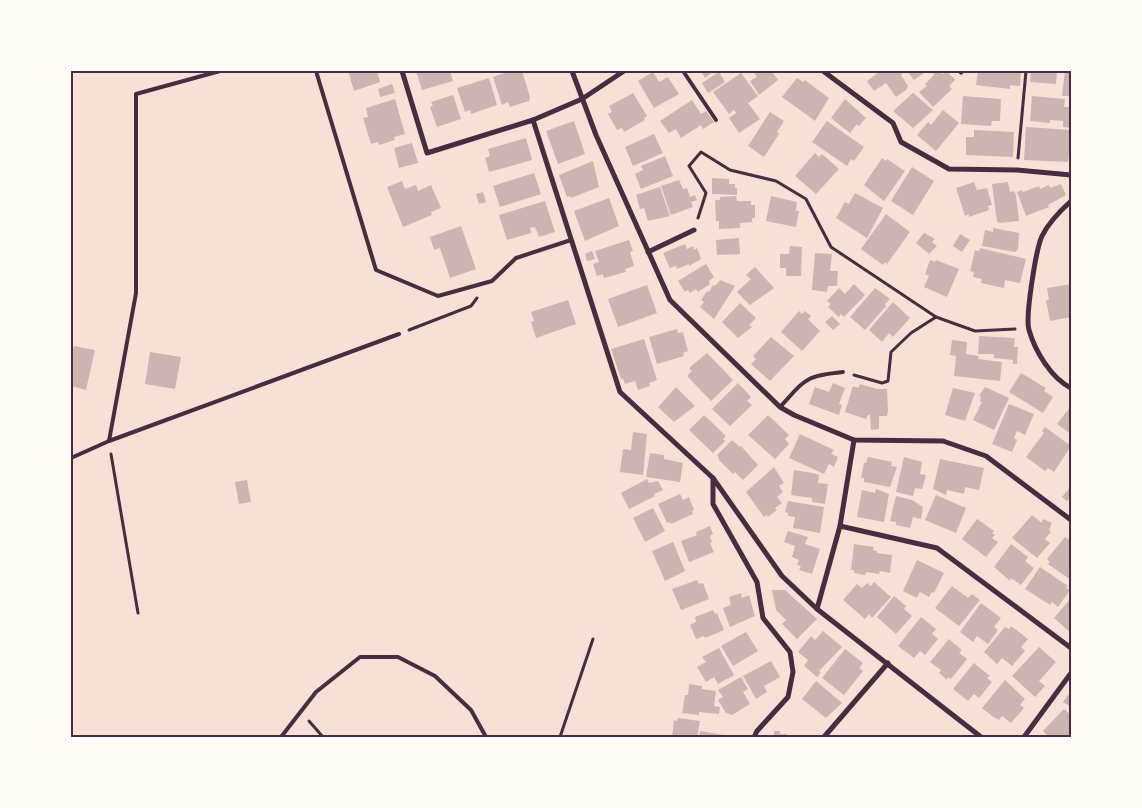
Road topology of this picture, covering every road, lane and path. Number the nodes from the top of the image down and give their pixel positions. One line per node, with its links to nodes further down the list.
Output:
1 (220, 71): 26 (lane)
2 (316, 71): 18 (lane)
3 (402, 71): 10 (street)
4 (572, 71): 9 (street)
5 (624, 71): 9 (street)
6 (683, 71): 11 (lane)
7 (823, 71): 12 (street)
8 (1026, 71): 12 (path)
9 (582, 99): 10 (street); 17 (street)
10 (533, 120): 16 (street)
11 (716, 120)
12 (1017, 170): 13 (street)
13 (1071, 175)
14 (1071, 200): 20 (street)
15 (694, 230): 17 (street); 19 (path)
16 (571, 240): 18 (lane); 28 (street)
17 (648, 252): 24 (street)
18 (492, 281): 21 (path)
19 (936, 317): 20 (path); 22 (path)
20 (1028, 329): 23 (street)
21 (399, 334): 26 (lane)
22 (843, 372): 24 (lane)
23 (1071, 388)
24 (780, 407): 25 (street)
25 (854, 440): 29 (street); 30 (street)
26 (109, 442): 27 (lane); 32 (path)
27 (71, 458)
28 (713, 478): 31 (street); 42 (street)
29 (1071, 520)
30 (840, 526): 31 (street); 34 (street)
31 (817, 609): 35 (street)
32 (138, 613)
33 (593, 639): 41 (path)
34 (1071, 648)
35 (888, 663): 43 (street); 44 (street)
36 (1071, 673): 45 (street)
37 (300, 711): 38 (lane); 39 (path); 40 (lane)
38 (280, 737)
39 (324, 737)
40 (486, 737)
41 (560, 737)
42 (754, 737)
43 (824, 737)
44 (981, 737)
45 (1024, 737)

